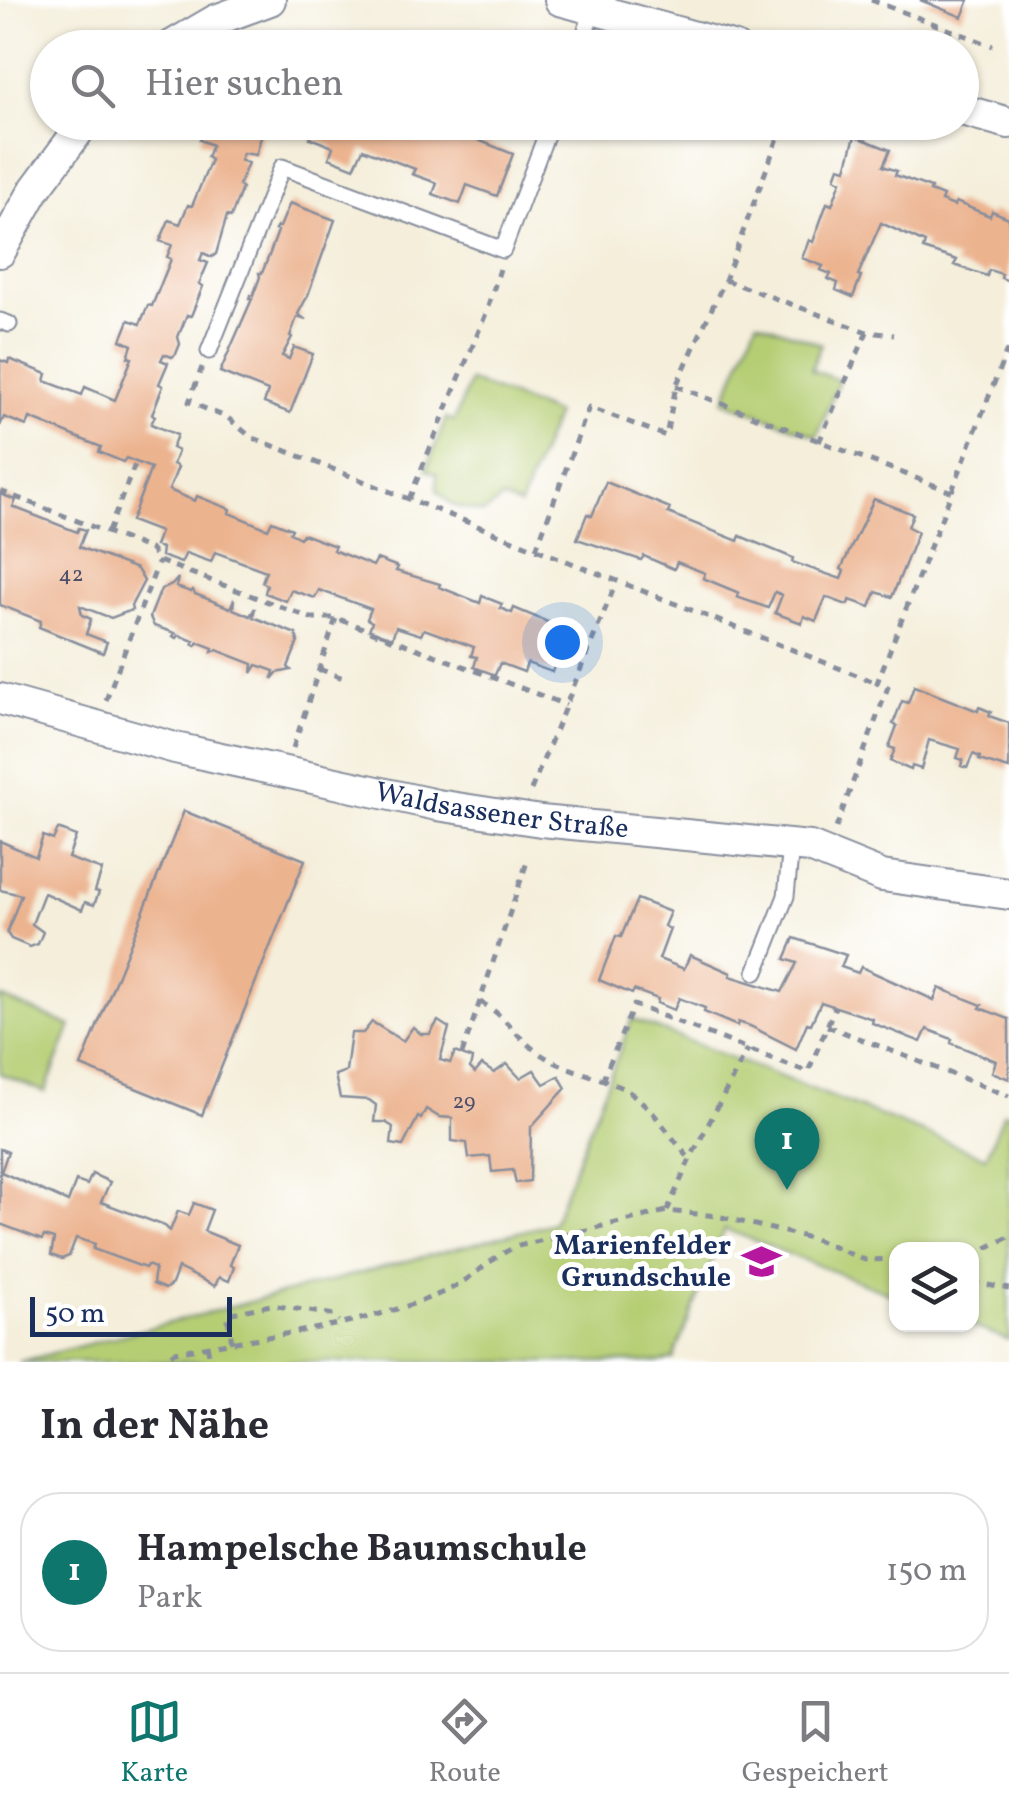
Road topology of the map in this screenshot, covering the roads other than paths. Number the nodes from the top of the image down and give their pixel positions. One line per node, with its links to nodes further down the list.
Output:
1 (270, 0): 4 (street)
2 (560, 0): 3 (street)
3 (593, 8): 5 (lane); 6 (street)
4 (199, 30)
5 (586, 30)
6 (671, 30)
7 (979, 115): 8 (street)
8 (1009, 123)
9 (71, 140): 11 (street)
10 (544, 140): 12 (lane)
11 (0, 252)
12 (209, 351)
13 (0, 699): 14 (street, Waldsassener Straße)
14 (791, 846): 15 (street, Waldsassener Straße); 16 (lane)
15 (1009, 894)
16 (756, 972)

